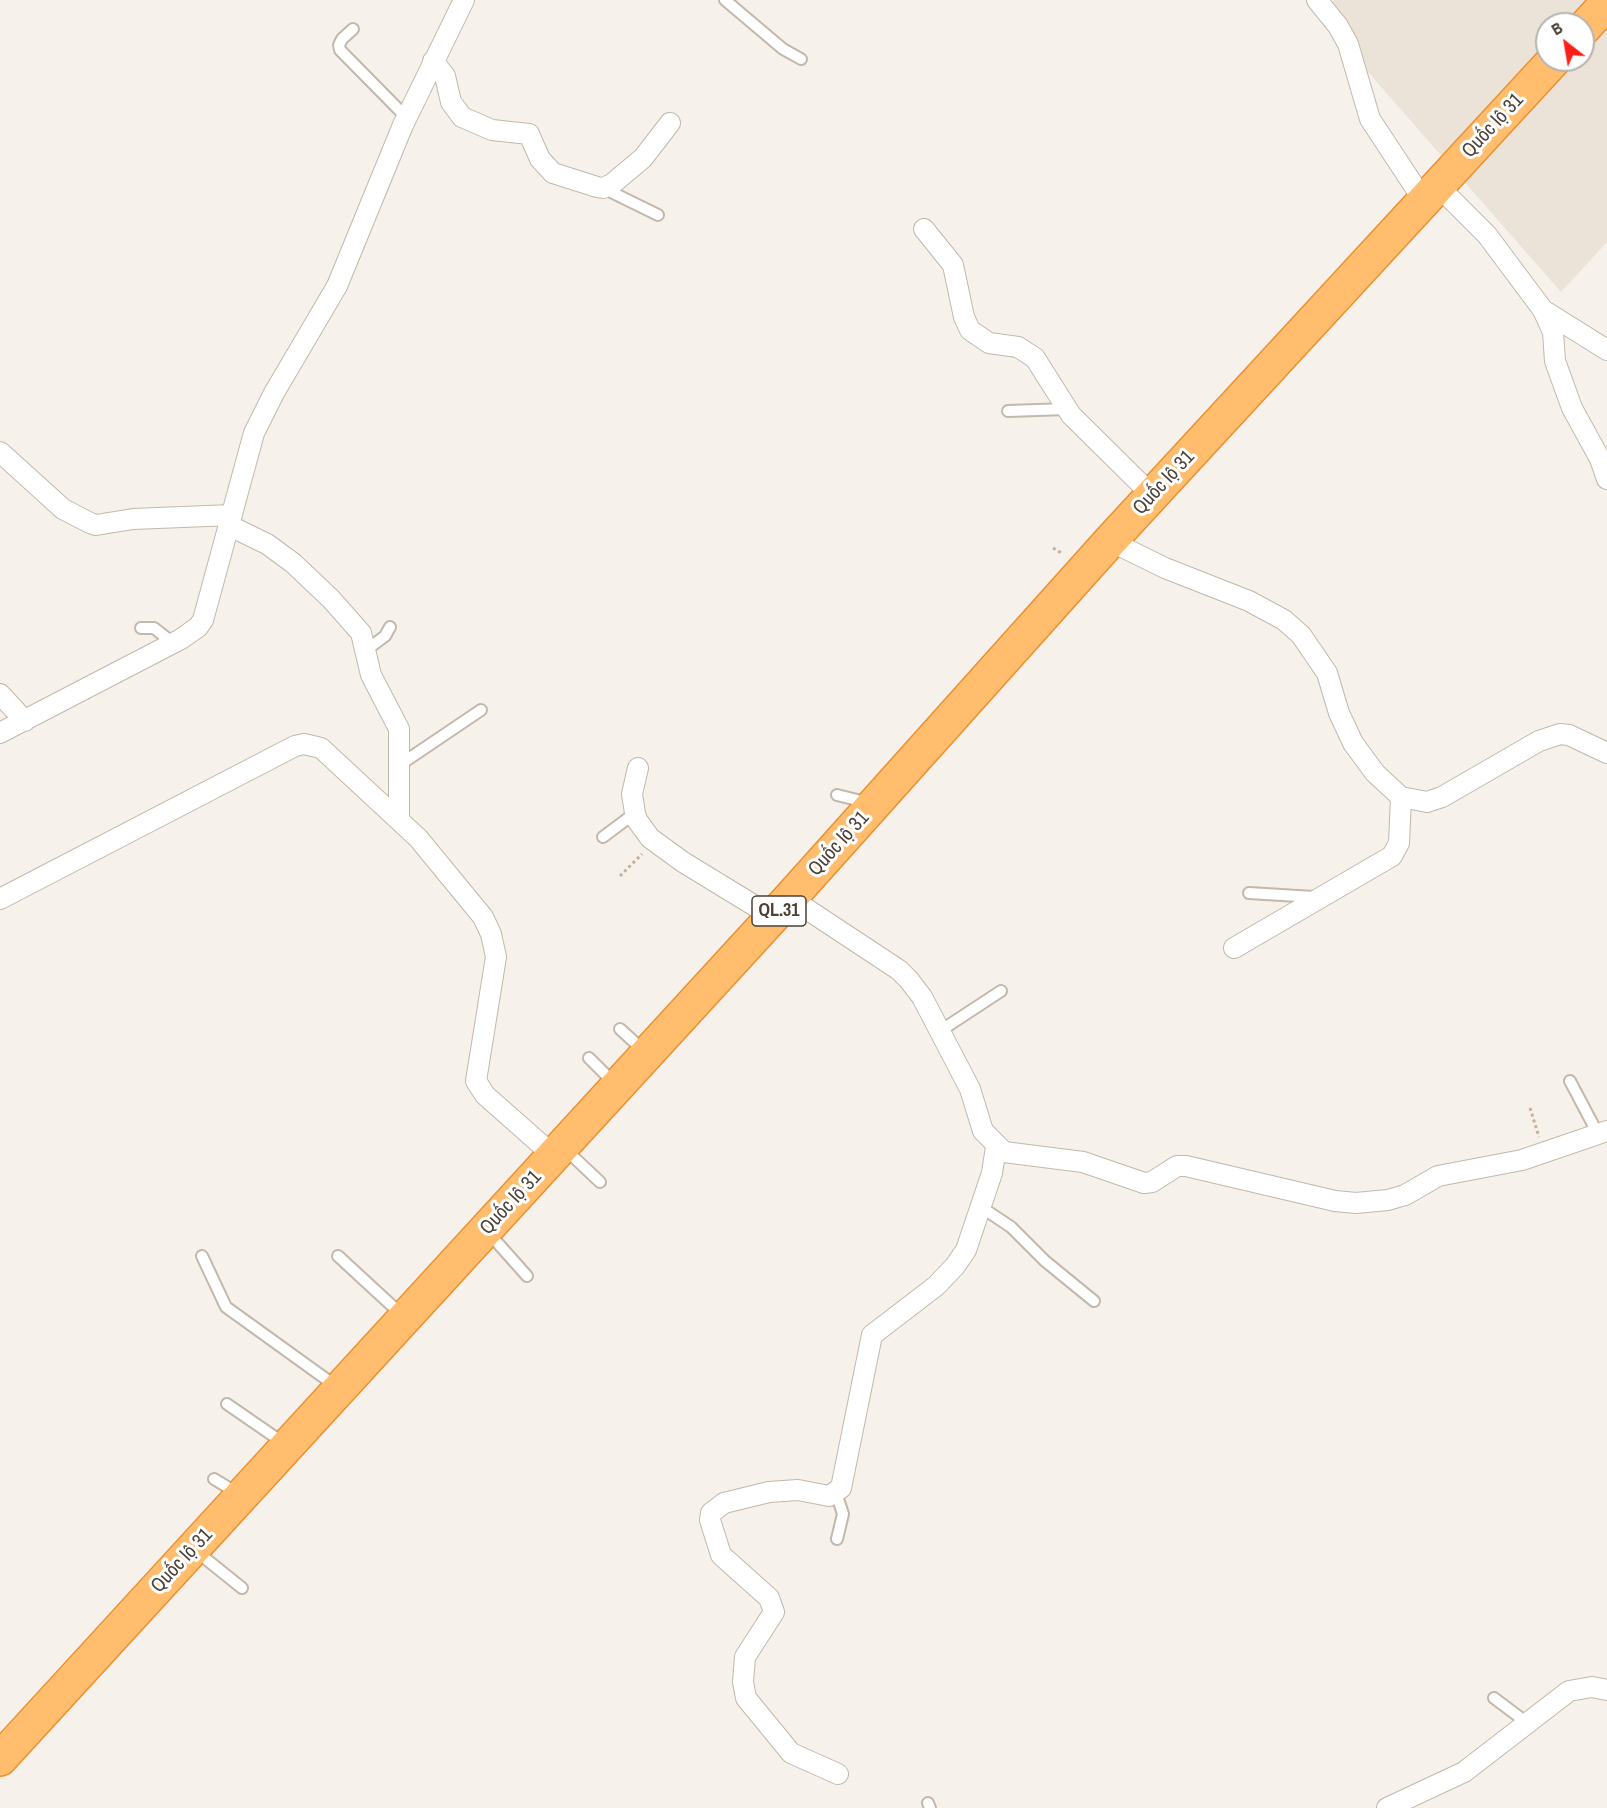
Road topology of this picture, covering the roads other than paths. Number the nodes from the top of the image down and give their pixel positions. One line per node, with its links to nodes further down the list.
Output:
1 (464, 0): 6 (street)
2 (725, 0): 5 (lane)
3 (1317, 0): 11 (street)
4 (353, 29): 8 (lane)
5 (801, 59)
6 (433, 61): 8 (street); 10 (street)
7 (1542, 72): 11 (highway, Quốc lộ 31 / QL.31)
8 (406, 118): 21 (street)
9 (669, 123): 10 (street)
10 (603, 188): 12 (lane)
11 (1426, 192): 14 (street); 20 (highway, Quốc lộ 31 / QL.31)
12 (658, 215)
13 (924, 230): 16 (street)
14 (1543, 310): 15 (street); 19 (street)
15 (1607, 350)
16 (1067, 409): 17 (lane); 20 (street)
17 (1008, 411)
18 (0, 452): 21 (street)
19 (1607, 479)
20 (1152, 495): 22 (highway, Quốc lộ 31 / QL.31)
21 (231, 521): 25 (street); 26 (street)
22 (1110, 541): 35 (street); 36 (highway, Quốc lộ 31 / QL.31)
23 (390, 627): 26 (lane)
24 (141, 628): 25 (lane)
25 (173, 643): 29 (street)
26 (365, 651): 32 (street)
27 (0, 694): 29 (street)
28 (481, 710): 32 (lane)
29 (25, 721): 30 (street)
30 (0, 733)
31 (1607, 753): 35 (street)
32 (401, 764): 38 (street)
33 (638, 768): 37 (street)
34 (837, 795): 36 (lane)
35 (1401, 797): 41 (street)
36 (875, 804): 43 (highway, Quốc lộ 31 / QL.31)
37 (635, 813): 39 (lane); 43 (street)
38 (399, 820): 42 (street); 54 (street)
39 (603, 837)
40 (1249, 893): 41 (lane)
41 (1318, 897): 44 (street)
42 (0, 899)
43 (782, 908): 47 (street); 48 (highway, Quốc lộ 31 / QL.31)
44 (1234, 948)
45 (1001, 991): 47 (lane)
46 (620, 1029): 48 (lane)
47 (940, 1031): 53 (street)
48 (646, 1053): 51 (highway, Quốc lộ 31 / QL.31)
49 (589, 1058): 51 (lane)
50 (1570, 1081): 52 (lane)
51 (616, 1085): 54 (highway, Quốc lộ 31 / QL.31)
52 (1603, 1133): 53 (street)
53 (996, 1147): 56 (street)
54 (558, 1152): 55 (lane); 57 (highway, Quốc lộ 31 / QL.31)
55 (600, 1182)
56 (981, 1207): 61 (lane); 67 (street)
57 (486, 1230): 60 (lane); 62 (highway, Quốc lộ 31 / QL.31)
58 (202, 1256): 63 (lane)
59 (338, 1256): 62 (lane)
60 (526, 1276)
61 (1094, 1301)
62 (405, 1317): 63 (highway, Quốc lộ 31 / QL.31)
63 (340, 1389): 65 (highway, Quốc lộ 31 / QL.31)
64 (227, 1404): 65 (lane)
65 (288, 1446): 68 (highway, Quốc lộ 31 / QL.31)
66 (214, 1479): 68 (lane)
67 (836, 1493): 69 (lane); 76 (street)
68 (242, 1496): 70 (highway, Quốc lộ 31 / QL.31)
69 (837, 1539)
70 (194, 1548): 71 (lane); 75 (highway, Quốc lộ 31 / QL.31)
71 (242, 1588)
72 (1607, 1690): 74 (street)
73 (1494, 1698): 74 (lane)
74 (1526, 1722): 77 (street)
75 (0, 1759)
76 (838, 1774)
77 (1387, 1808)

